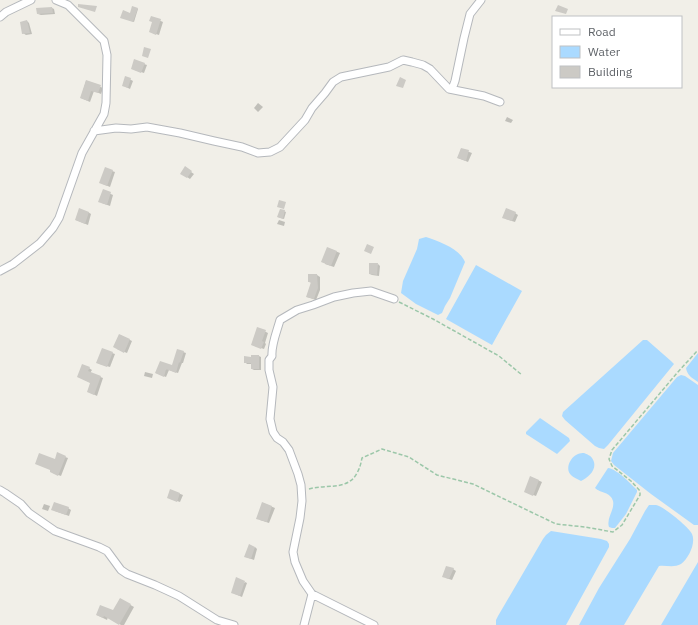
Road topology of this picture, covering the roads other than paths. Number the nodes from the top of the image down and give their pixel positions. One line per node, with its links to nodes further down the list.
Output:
1 (32, 0): 4 (street)
2 (56, 0): 7 (street)
3 (481, 0): 5 (street)
4 (0, 17)
5 (452, 89): 6 (street); 7 (street)
6 (500, 102)
7 (94, 131): 8 (street)
8 (0, 271)
9 (394, 299): 11 (street)
10 (0, 490): 12 (street)
11 (312, 594): 13 (street); 14 (street)
12 (234, 625)
13 (304, 625)
14 (374, 625)

